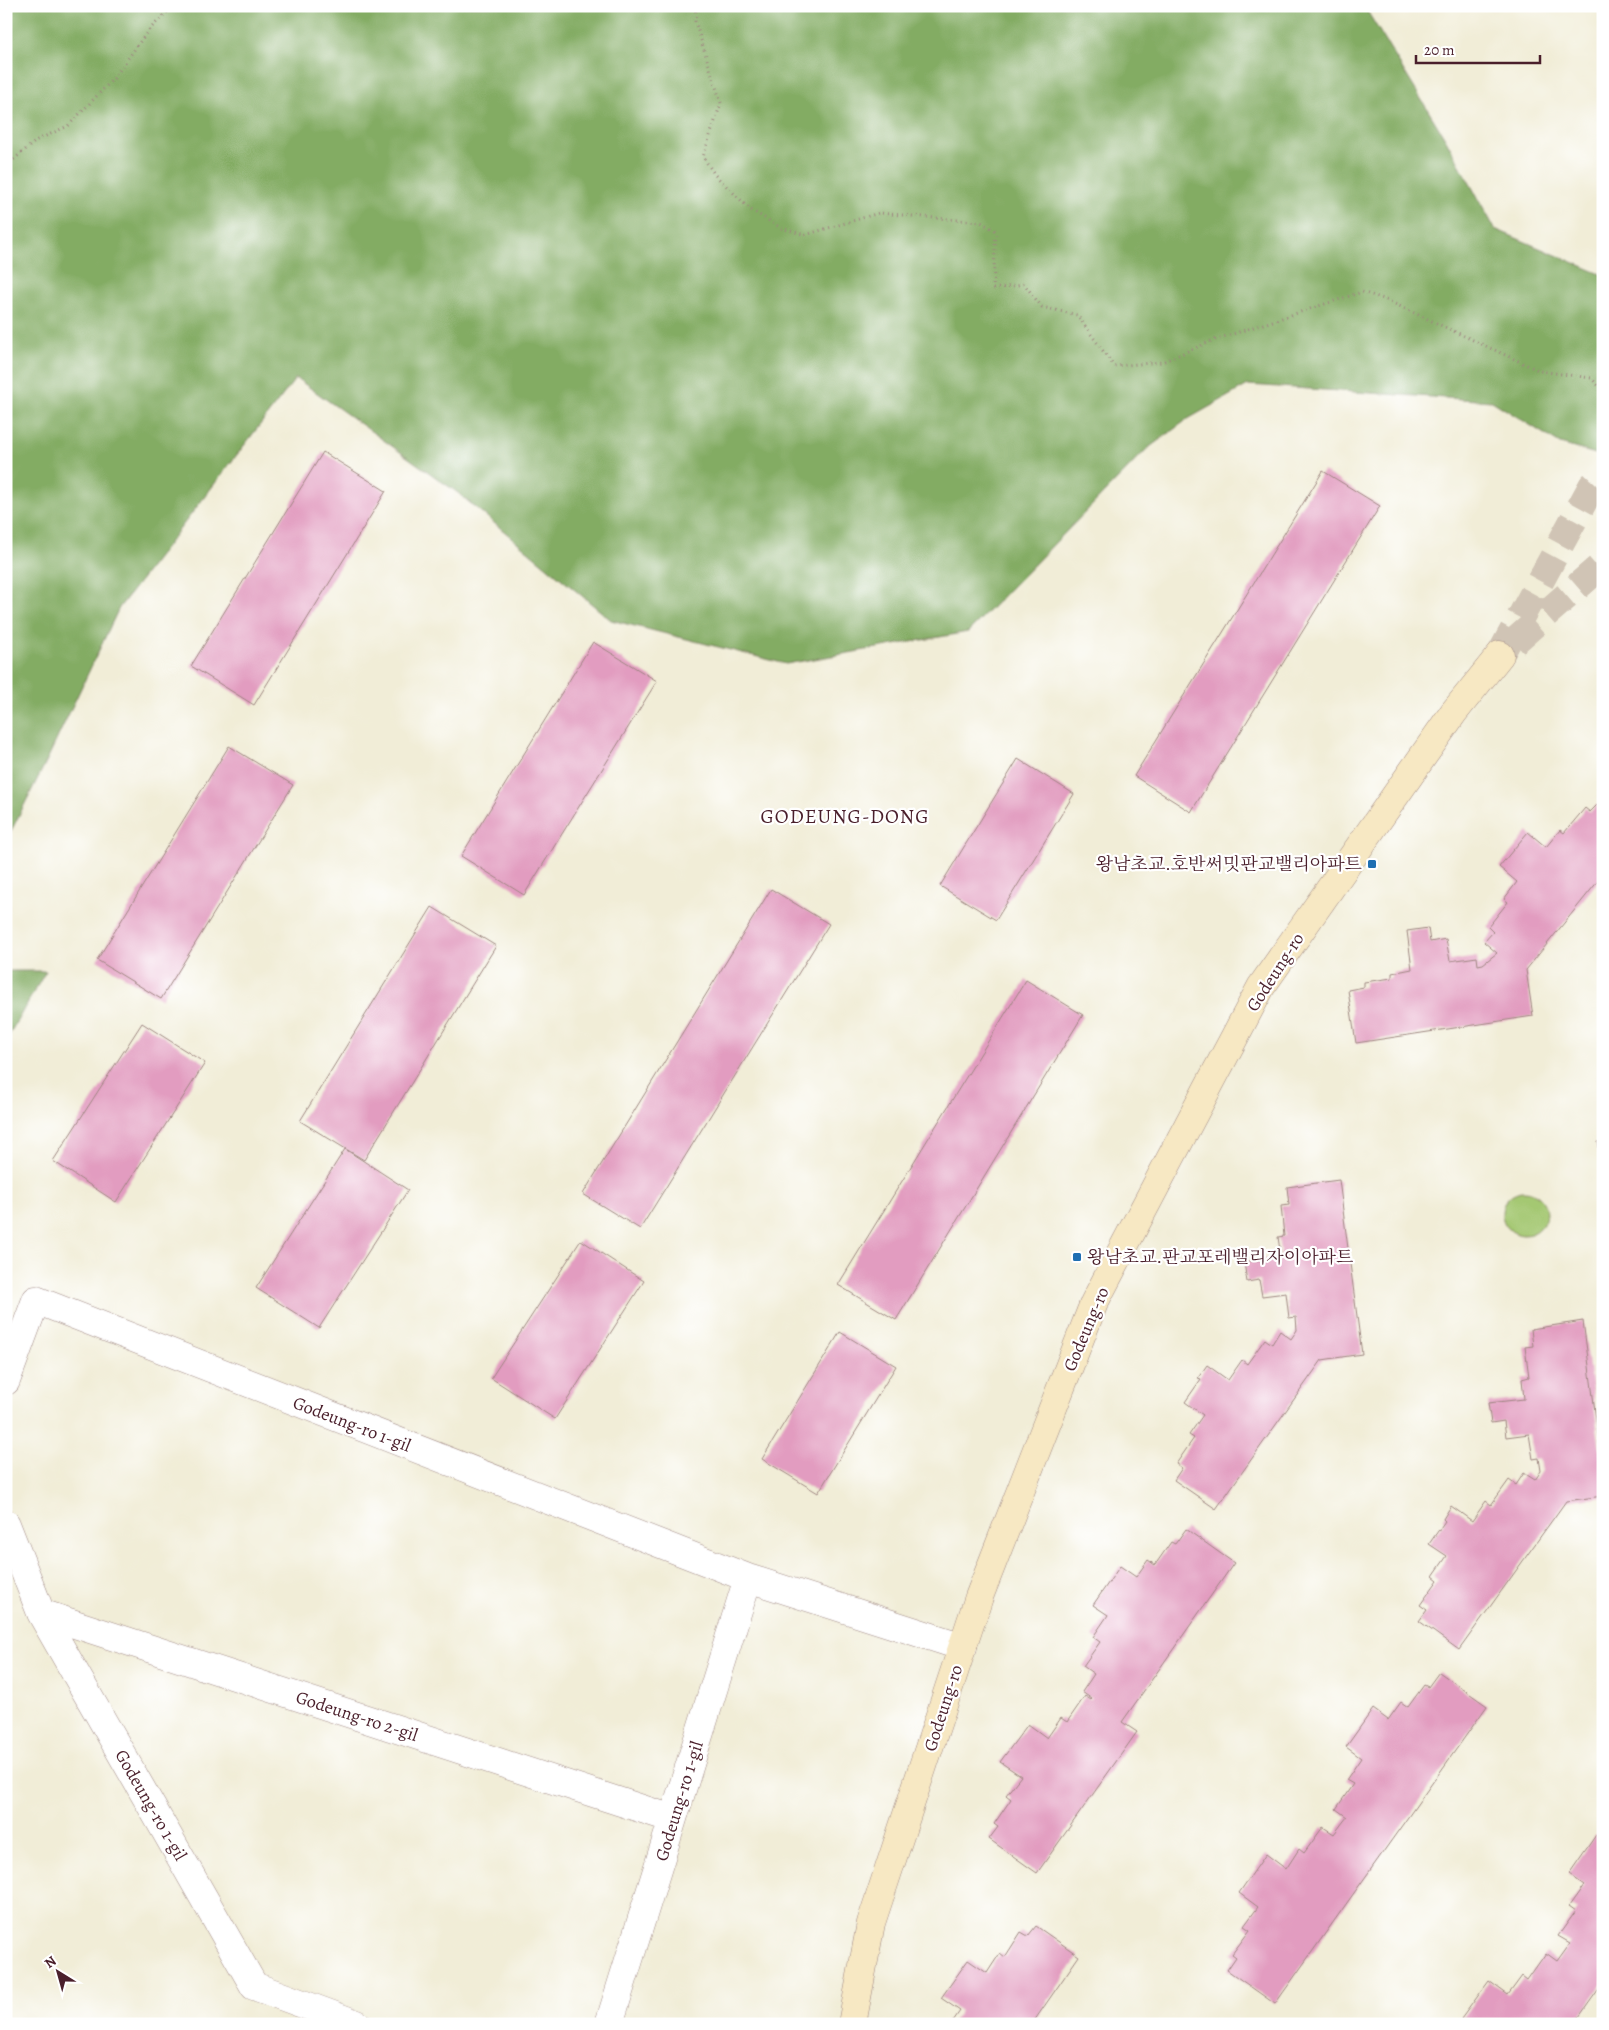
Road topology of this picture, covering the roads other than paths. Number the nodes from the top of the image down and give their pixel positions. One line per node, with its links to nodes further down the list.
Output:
1 (1500, 655): 6 (street, Godeung-ro)
2 (6, 1381): 4 (street, Godeung-ro 1-gil)
3 (6, 1524): 5 (street, Godeung-ro 1-gil)
4 (748, 1578): 6 (street, Godeung-ro 1-gil); 7 (street, Godeung-ro 1-gil)
5 (41, 1613): 7 (street, Godeung-ro 2-gil); 8 (street, Godeung-ro 1-gil)
6 (963, 1647): 10 (street, Godeung-ro)
7 (673, 1819): 9 (street, Godeung-ro 1-gil)
8 (357, 2024)
9 (609, 2024)
10 (852, 2024)

